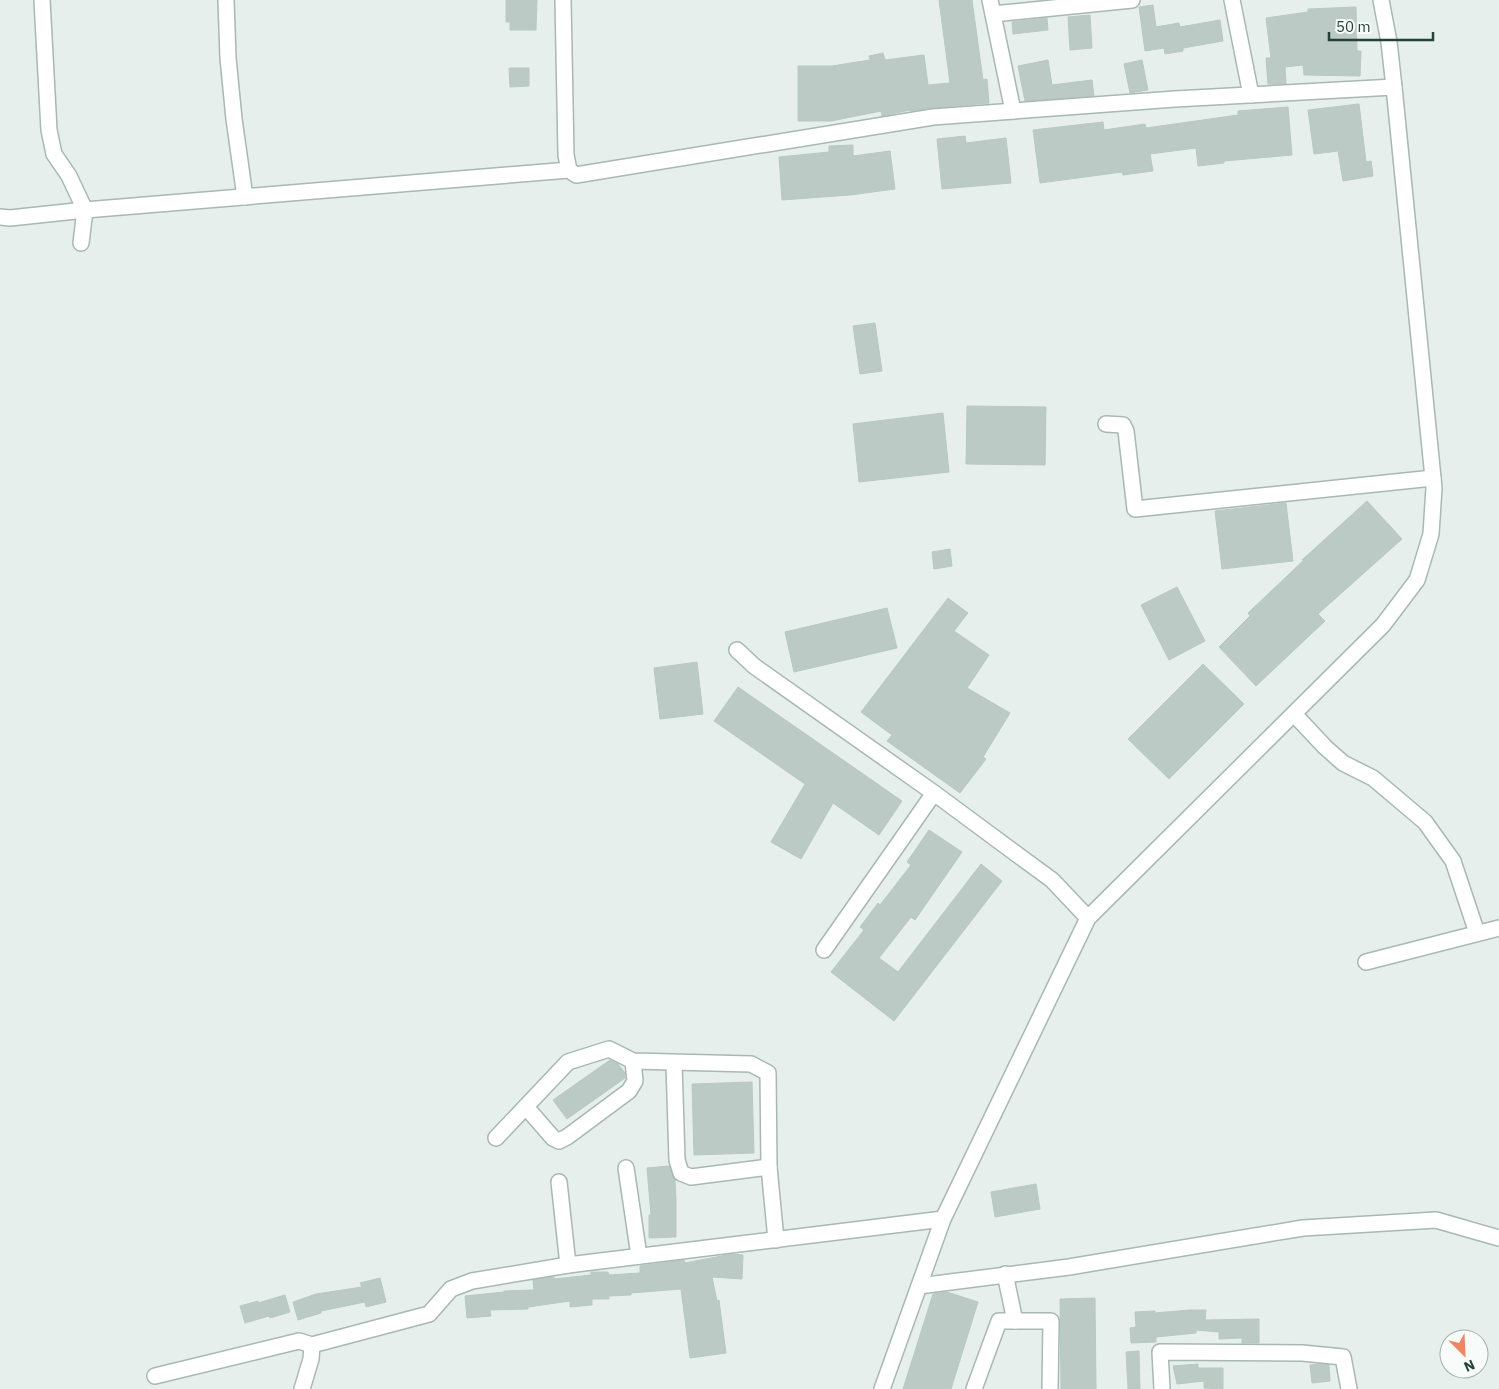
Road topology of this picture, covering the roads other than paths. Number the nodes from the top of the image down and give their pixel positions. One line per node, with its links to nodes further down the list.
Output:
1 (42, 0): 13 (street)
2 (226, 0): 12 (street)
3 (564, 0): 11 (street)
4 (1132, 0): 7 (street)
5 (1232, 0): 9 (street)
6 (1381, 0): 8 (street)
7 (991, 7): 10 (street)
8 (1394, 87): 9 (street); 17 (street)
9 (1251, 95): 10 (street)
10 (1013, 111): 11 (street)
11 (569, 170): 12 (street)
12 (245, 197): 13 (street)
13 (84, 210): 14 (street); 15 (street)
14 (0, 217)
15 (81, 244)
16 (1106, 424): 17 (street)
17 (1433, 478): 19 (street)
18 (737, 650): 20 (street)
19 (1294, 714): 21 (street); 23 (street)
20 (934, 793): 21 (street); 24 (street)
21 (1088, 918): 33 (street)
22 (1499, 928): 23 (street)
23 (1478, 933): 25 (street)
24 (824, 950)
25 (1366, 962)
26 (633, 1061): 27 (street); 28 (street); 28 (street)
27 (674, 1063): 30 (street); 30 (street)
28 (526, 1107): 29 (street)
29 (496, 1138)
30 (769, 1167): 35 (street)
31 (626, 1168): 36 (street)
32 (559, 1182): 37 (street)
33 (943, 1219): 35 (street); 39 (street)
34 (1499, 1238): 38 (street)
35 (776, 1240): 36 (street)
36 (639, 1256): 37 (street)
37 (568, 1265): 41 (street)
38 (1005, 1274): 39 (street); 40 (street)
39 (919, 1286): 44 (street)
40 (1015, 1321): 45 (street); 46 (street)
41 (312, 1345): 42 (street); 43 (street)
42 (156, 1376)
43 (302, 1389)
44 (882, 1389)
45 (974, 1389)
46 (1050, 1389)
47 (1162, 1389): 48 (street)
48 (1349, 1389)

